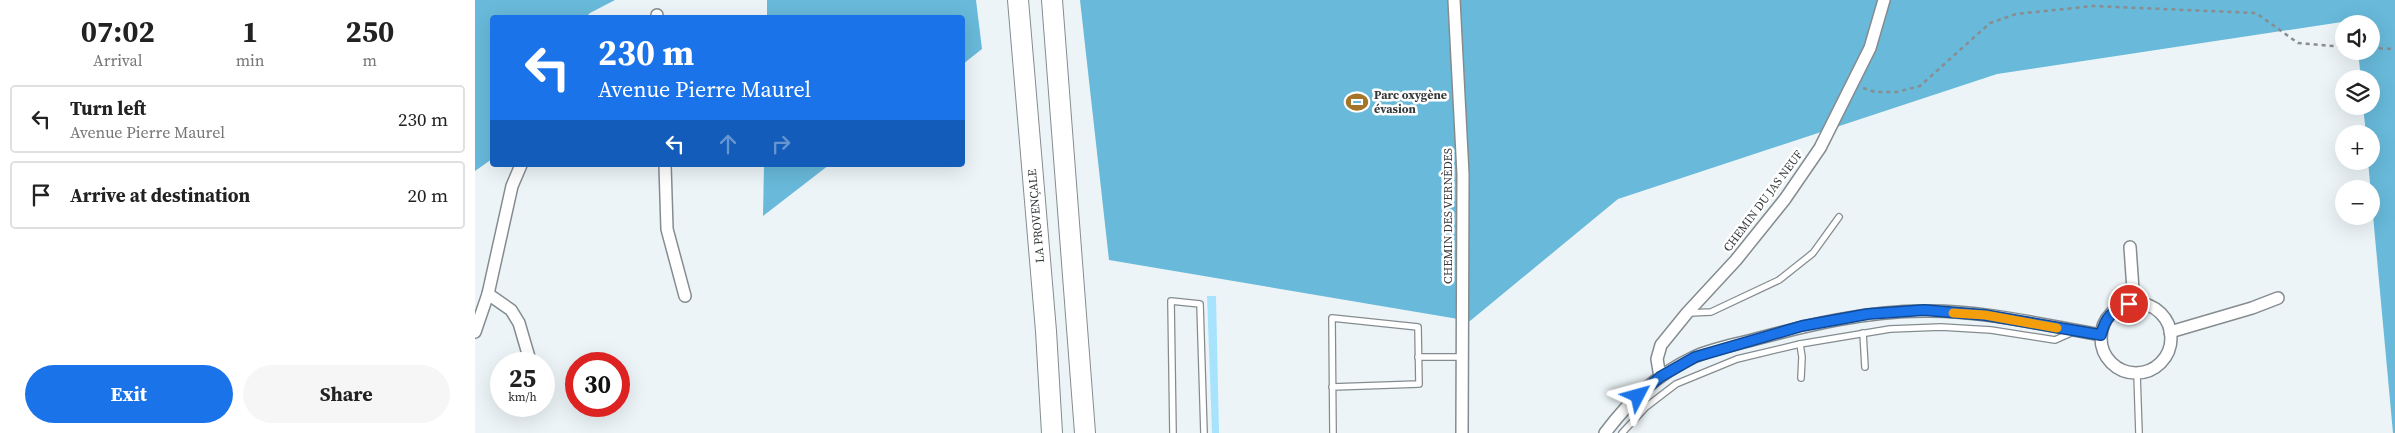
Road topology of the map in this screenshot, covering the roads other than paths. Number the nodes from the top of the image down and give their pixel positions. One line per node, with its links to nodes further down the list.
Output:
1 (1018, 0): 28 (highway, LA PROVENÇALE)
2 (1052, 0): 29 (highway)
3 (1454, 0): 21 (street, CHEMIN DES VERNÈDES)
4 (1884, 0): 13 (street, CHEMIN DU JAS NEUF)
5 (520, 167): 9 (street)
6 (665, 167): 10 (street)
7 (1839, 217): 13 (lane)
8 (2130, 247): 12 (street)
9 (488, 294): 15 (street); 20 (street)
10 (685, 296)
11 (2278, 298): 16 (street)
12 (2134, 304): 16 (street); 18 (street)
13 (1687, 313): 25 (street, CHEMIN DU JAS NEUF)
14 (2075, 331): 17 (lane); 18 (street); 25 (street)
15 (475, 332)
16 (2170, 332): 24 (street)
17 (1863, 333): 19 (lane); 23 (lane)
18 (2101, 335): 24 (street)
19 (1800, 344): 26 (lane); 35 (lane)
20 (527, 352)
21 (1462, 356): 22 (lane); 33 (street, CHEMIN DES VERNÈDES)
22 (1419, 357): 27 (lane); 27 (lane)
23 (1865, 367)
24 (2137, 374): 36 (lane)
25 (1660, 377): 34 (street)
26 (1801, 378)
27 (1332, 387): 32 (lane)
28 (1052, 433)
29 (1085, 433)
30 (1173, 433): 31 (lane)
31 (1204, 433)
32 (1333, 433)
33 (1462, 433)
34 (1605, 433)
35 (1622, 433)
36 (2139, 433)

